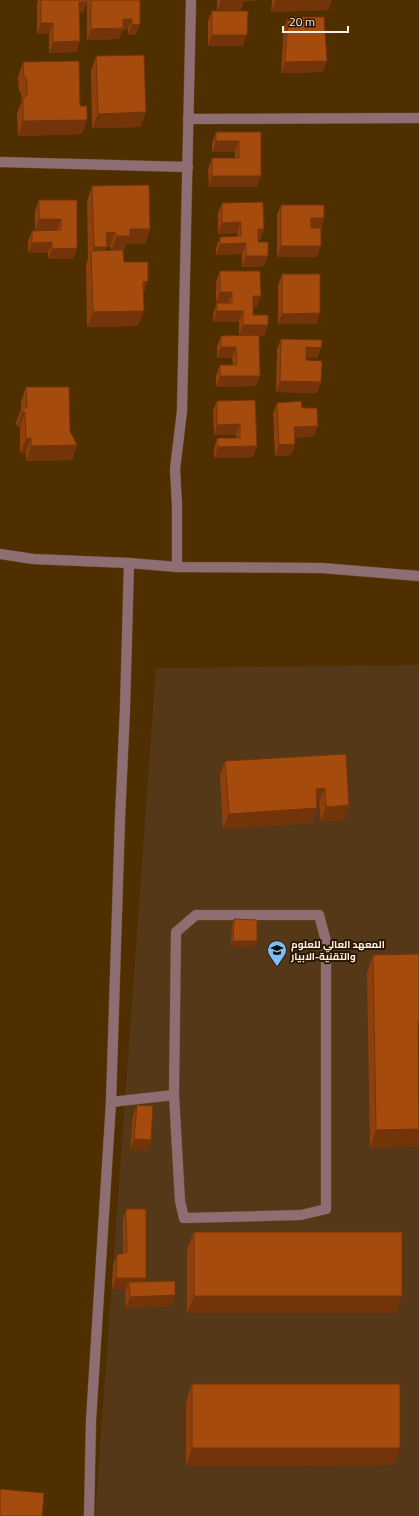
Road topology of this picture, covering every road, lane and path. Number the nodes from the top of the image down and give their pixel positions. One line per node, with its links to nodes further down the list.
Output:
1 (191, 0): 3 (street)
2 (419, 118): 3 (street)
3 (188, 119): 5 (street)
4 (0, 162): 5 (street)
5 (188, 167): 8 (street)
6 (0, 554): 7 (street)
7 (129, 563): 8 (street); 11 (street)
8 (177, 567): 9 (street)
9 (419, 576)
10 (174, 1095): 10 (street); 11 (street)
11 (111, 1102): 12 (street)
12 (88, 1516)

